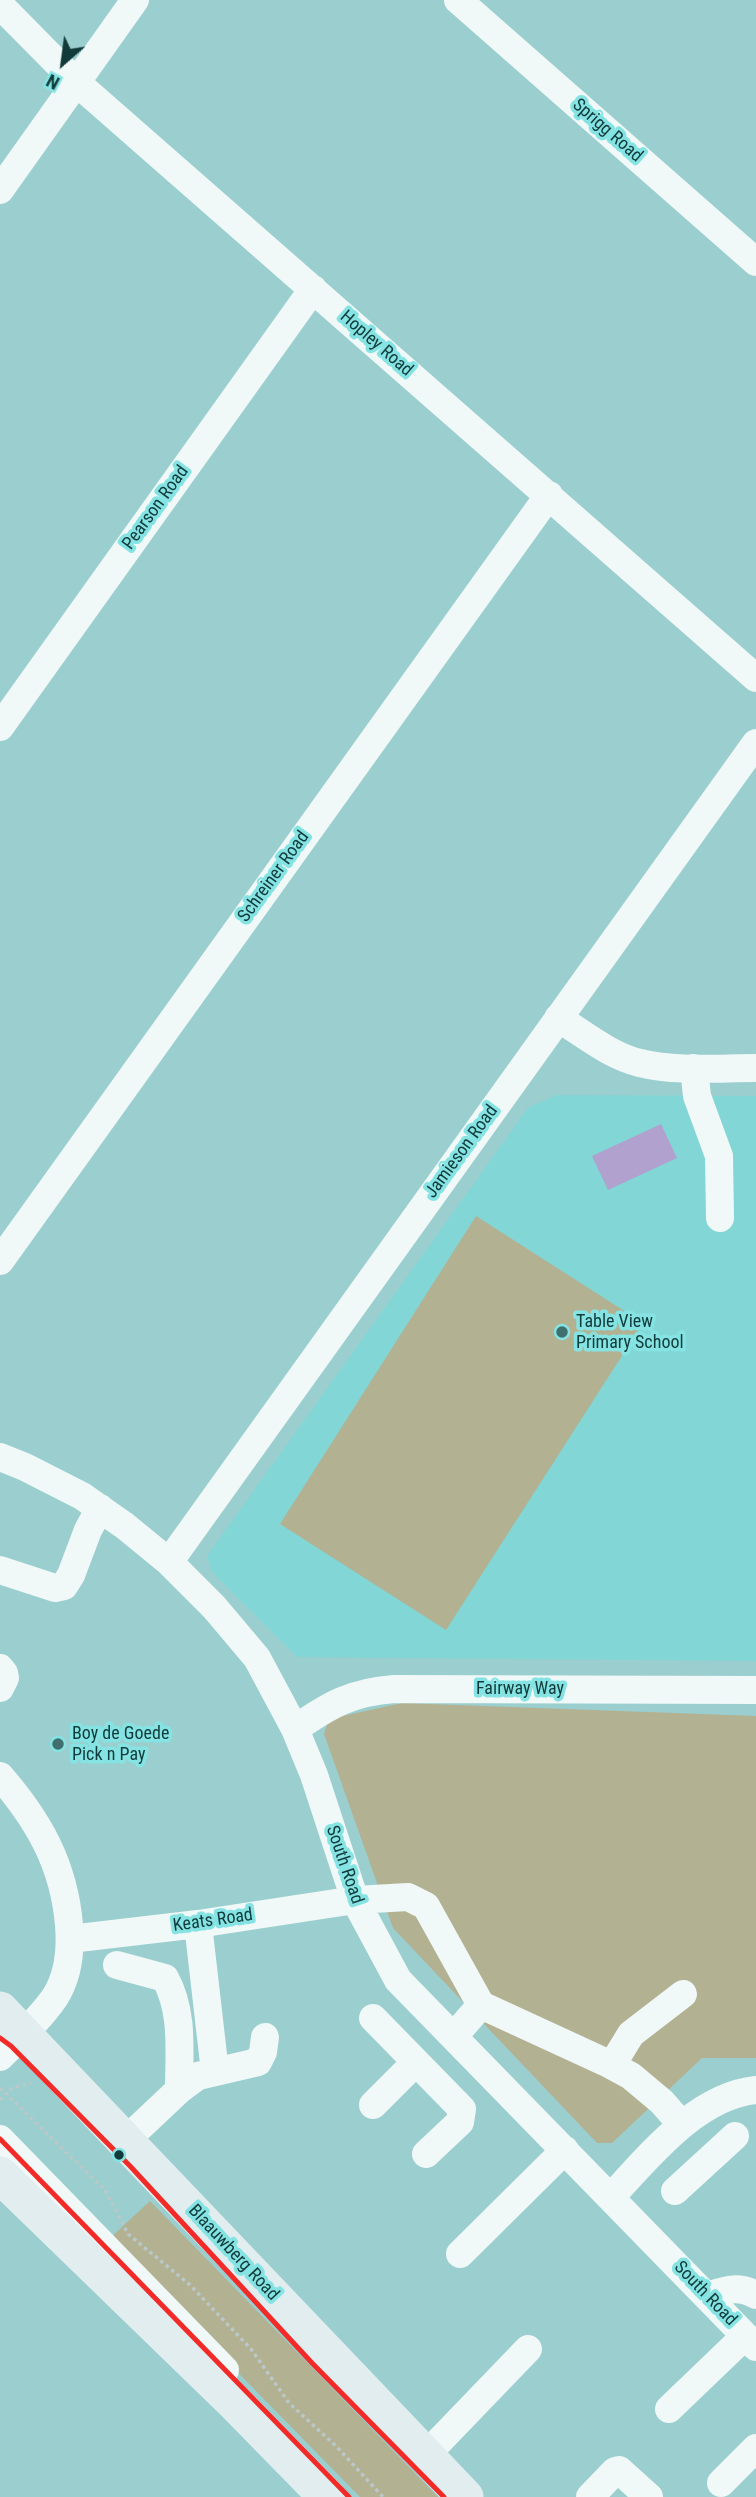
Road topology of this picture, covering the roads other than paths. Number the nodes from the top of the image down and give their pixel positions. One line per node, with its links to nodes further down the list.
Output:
1 (135, 0): 4 (street)
2 (458, 0): 6 (street, Sprigg Road)
3 (0, 5): 4 (street, Hopley Road)
4 (76, 82): 5 (street); 7 (street, Hopley Road)
5 (0, 191)
6 (756, 262)
7 (313, 289): 8 (street, Hopley Road); 10 (street, Pearson Road)
8 (549, 495): 9 (street, Hopley Road); 16 (street, Schreiner Road)
9 (756, 678)
10 (0, 726)
11 (756, 743): 12 (street, Jamieson Road)
12 (558, 1018): 13 (street); 19 (street, Jamieson Road)
13 (694, 1068): 14 (street); 15 (street)
14 (756, 1068)
15 (720, 1218)
16 (0, 1261)
17 (0, 1457): 18 (street, South Road)
18 (100, 1508): 19 (street, South Road); 20 (street)
19 (169, 1562): 24 (street, South Road)
20 (0, 1570)
21 (0, 1668): 22 (street)
22 (0, 1688)
23 (756, 1690): 24 (street, Fairway Way)
24 (295, 1729): 26 (street, South Road)
25 (0, 1776): 28 (street)
26 (355, 1900): 27 (street, Keats Road); 31 (street, Keats Road); 35 (street, South Road)
27 (198, 1924): 28 (street, Keats Road); 38 (street)
28 (70, 1939): 33 (street)
29 (117, 1965): 41 (street)
30 (683, 1994): 37 (street)
31 (481, 2005): 35 (street); 37 (street)
32 (373, 2018): 36 (street)
33 (7, 2037): 46 (main road, Blaauwberg Road); 64 (street)
34 (265, 2037): 38 (street)
35 (463, 2045): 39 (street); 47 (street, South Road)
36 (416, 2062): 39 (street); 42 (street)
37 (612, 2066): 43 (street)
38 (215, 2072): 41 (street)
39 (439, 2085): 48 (street)
40 (756, 2090): 43 (street)
41 (179, 2091): 46 (street)
42 (373, 2105)
43 (677, 2131): 49 (street); 52 (street)
44 (735, 2137): 49 (street)
45 (0, 2139): 63 (street)
46 (126, 2140): 60 (main road, Blaauwberg Road)
47 (565, 2150): 52 (street, South Road); 53 (street)
48 (426, 2154)
49 (698, 2170): 51 (street)
50 (0, 2175): 62 (main road)
51 (675, 2192)
52 (611, 2197): 55 (street, South Road)
53 (460, 2254)
54 (756, 2295): 55 (street)
55 (707, 2296): 56 (street, South Road)
56 (751, 2341): 58 (street)
57 (528, 2349): 60 (street)
58 (669, 2409)
59 (756, 2448): 61 (street)
60 (425, 2456): 65 (main road, Blaauwberg Road)
61 (721, 2483)
62 (327, 2497)
63 (349, 2497)
64 (444, 2497)
65 (465, 2497)
66 (590, 2497): 67 (street)
67 (649, 2497)

